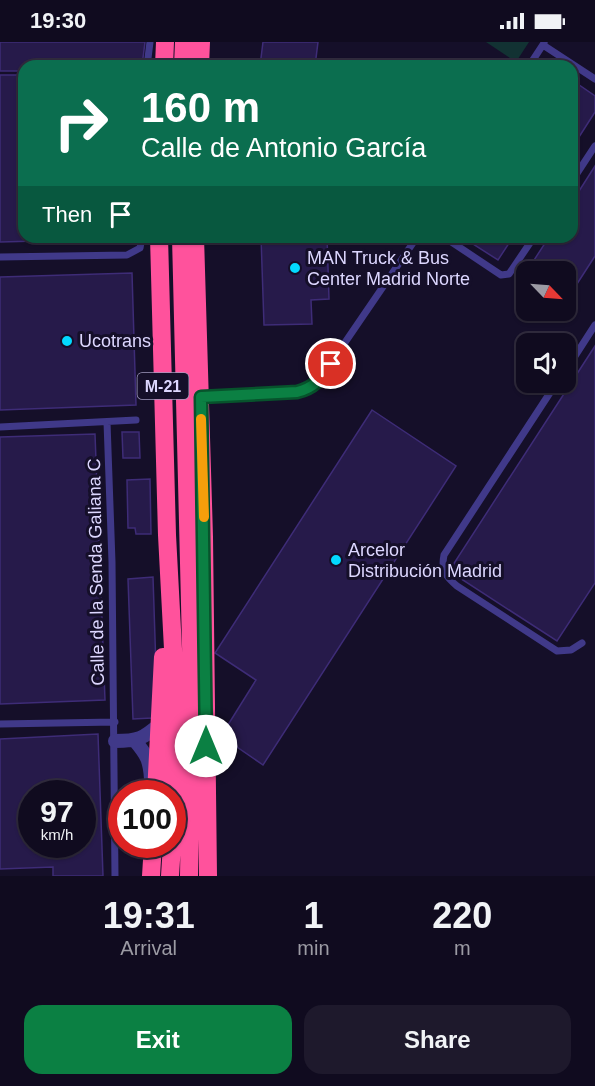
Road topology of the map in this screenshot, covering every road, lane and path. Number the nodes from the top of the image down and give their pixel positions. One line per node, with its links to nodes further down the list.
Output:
1 (150, 42): 6 (lane)
2 (165, 42): 7 (highway)
3 (184, 42): 8 (highway)
4 (201, 42): 9 (highway)
5 (544, 43): 10 (lane); 11 (lane)
6 (148, 60)
7 (164, 60)
8 (183, 60)
9 (200, 60)
10 (533, 60)
11 (568, 60)
12 (578, 67): 13 (lane)
13 (595, 79)
14 (595, 146): 15 (lane)
15 (578, 172)
16 (141, 243): 23 (lane)
17 (159, 243): 31 (highway, M-21)
18 (181, 243): 46 (highway, M-21)
19 (195, 243): 27 (highway)
20 (413, 243): 27 (lane)
21 (453, 243): 22 (lane)
22 (530, 243)
23 (0, 257)
24 (595, 325): 25 (lane)
25 (576, 354)
26 (550, 393): 32 (lane)
27 (201, 397): 47 (highway)
28 (136, 420): 29 (lane)
29 (107, 422): 30 (lane); 33 (lane, Calle de la Senda Galiana C)
30 (0, 427)
31 (167, 535): 34 (highway); 40 (highway, M-21)
32 (582, 643)
33 (115, 722): 35 (lane); 36 (lane, Calle de la Senda Galiana C)
34 (161, 723): 37 (street); 39 (highway)
35 (0, 724)
36 (115, 741): 37 (street); 43 (lane, Calle de la Senda Galiana C)
37 (135, 741): 38 (street)
38 (152, 780)
39 (155, 780)
40 (173, 780)
41 (152, 858): 44 (highway)
42 (171, 858): 45 (highway)
43 (115, 876)
44 (151, 876)
45 (170, 876)
46 (189, 876)
47 (208, 876)

